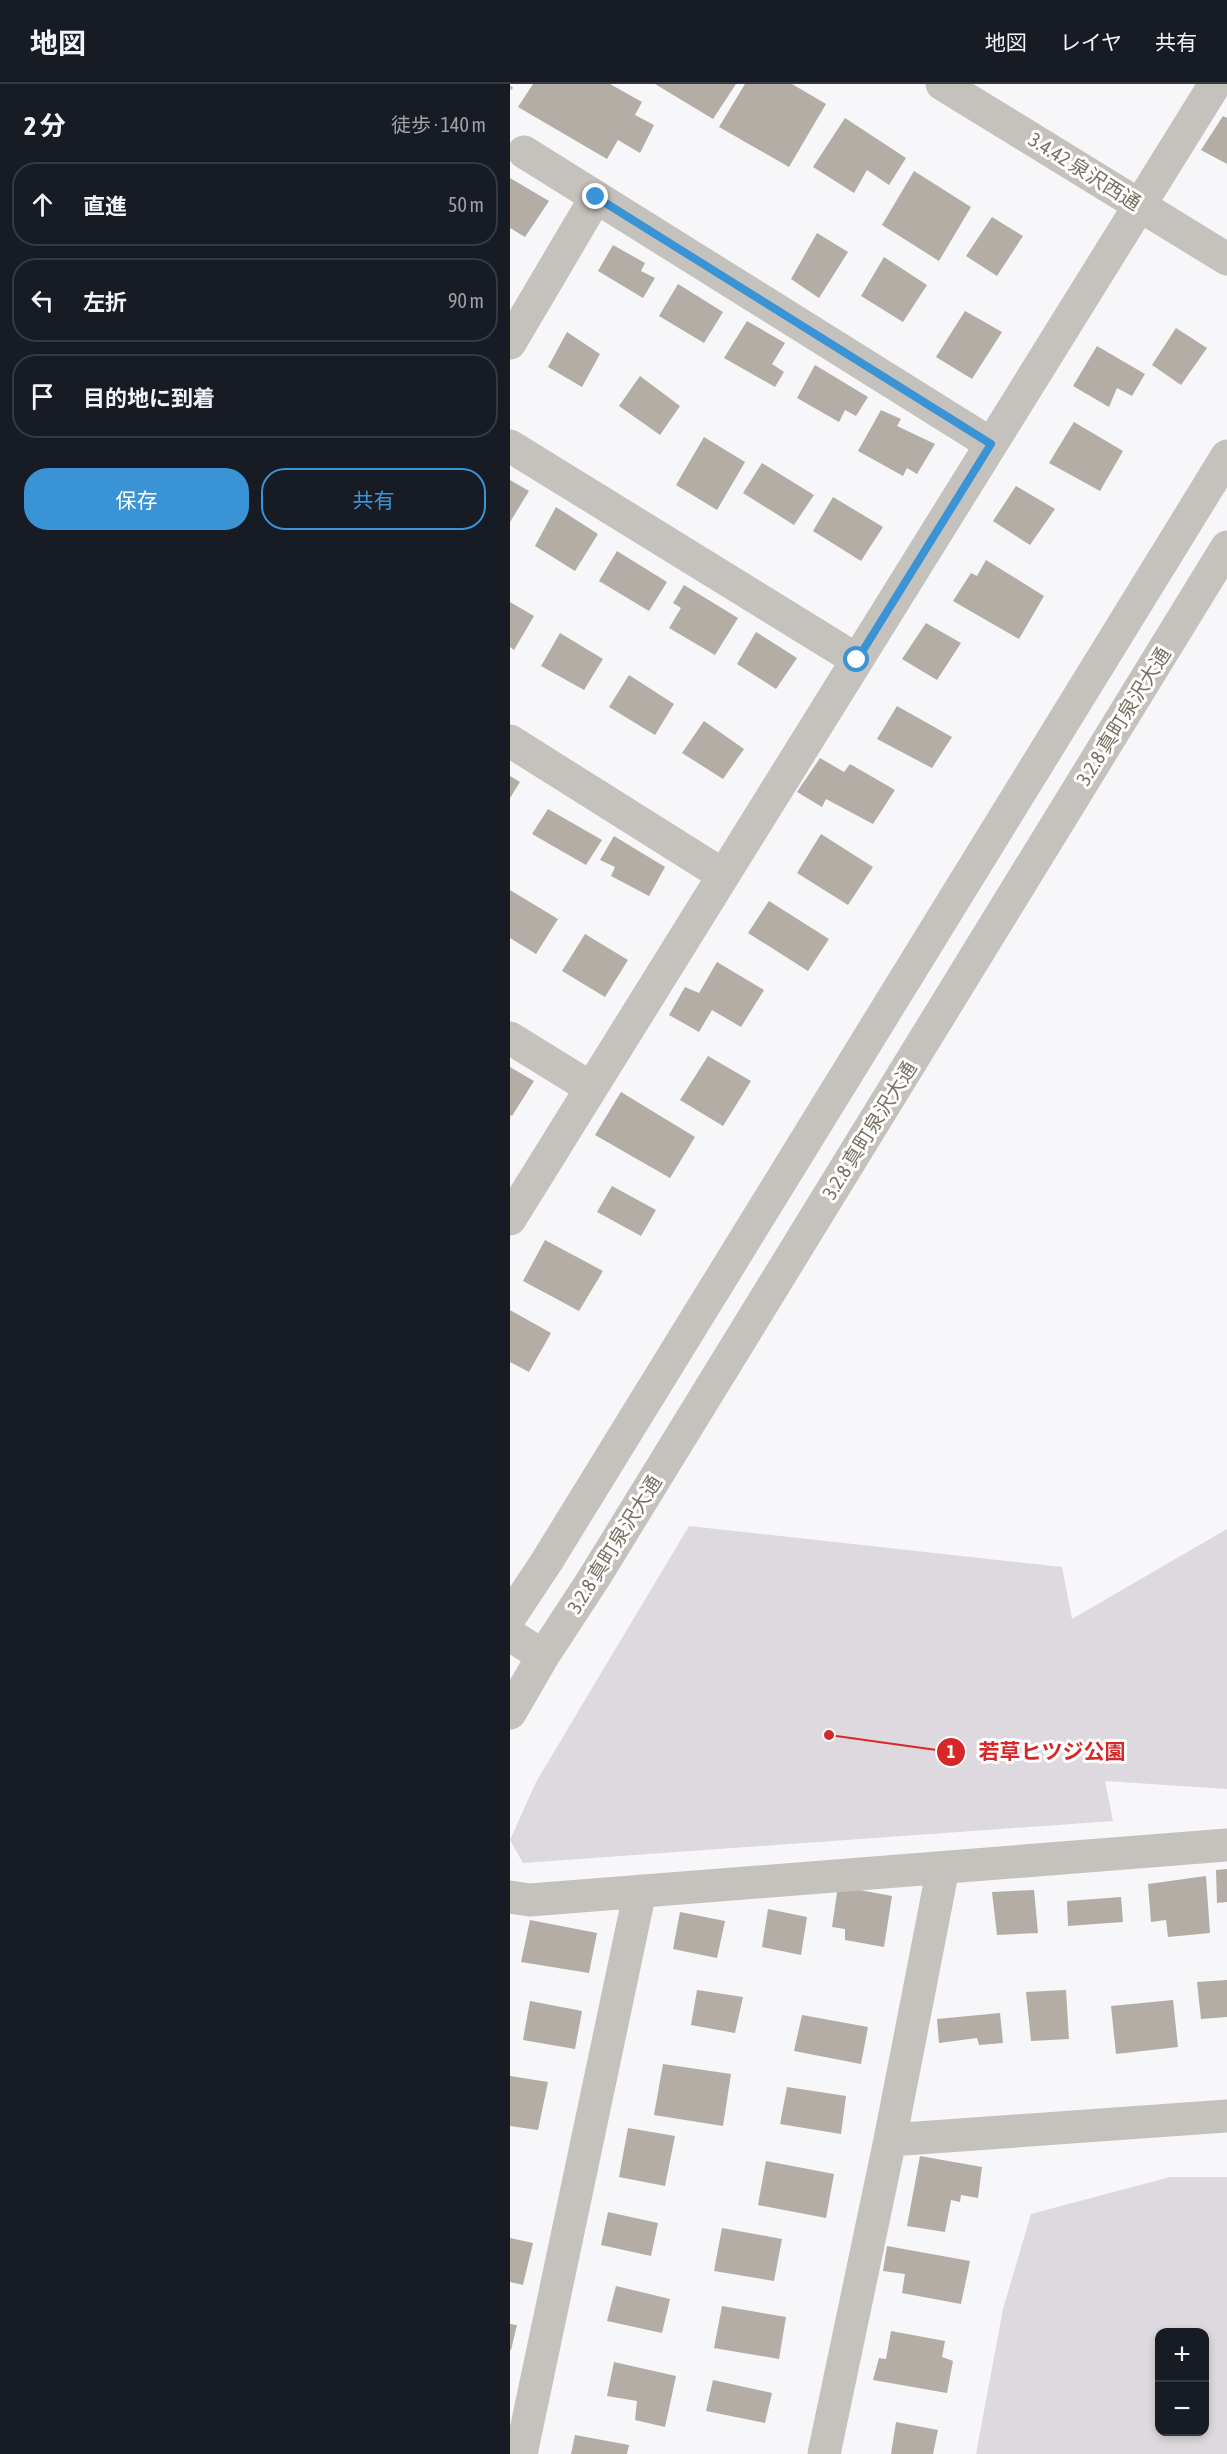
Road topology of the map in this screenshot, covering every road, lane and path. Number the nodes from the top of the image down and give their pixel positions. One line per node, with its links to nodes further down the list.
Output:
1 (513, 84): 4 (path)
2 (942, 84): 7 (street, 3.4.42 泉沢西通)
3 (1215, 84): 7 (street)
4 (510, 89)
5 (524, 153): 6 (street)
6 (596, 197): 9 (street); 10 (street)
7 (1139, 205): 8 (street, 3.4.42 泉沢西通); 10 (street)
8 (1227, 259)
9 (510, 343)
10 (991, 444): 14 (street)
11 (510, 447): 14 (street)
12 (1227, 456): 20 (street)
13 (1227, 547): 22 (street, 3.2.8 真町泉沢大通)
14 (857, 660): 16 (street)
15 (510, 741): 16 (street)
16 (723, 875): 18 (street)
17 (510, 1038): 18 (street)
18 (591, 1088): 19 (street)
19 (510, 1219)
20 (510, 1617)
21 (510, 1635): 22 (street)
22 (543, 1656): 23 (street, 3.2.8 真町泉沢大通)
23 (510, 1713)
24 (1227, 1845): 25 (street)
25 (943, 1868): 26 (street); 29 (street)
26 (640, 1891): 27 (street); 30 (street)
27 (510, 1897)
28 (1227, 2116): 29 (street)
29 (890, 2140): 31 (street)
30 (521, 2454)
31 (824, 2454)

